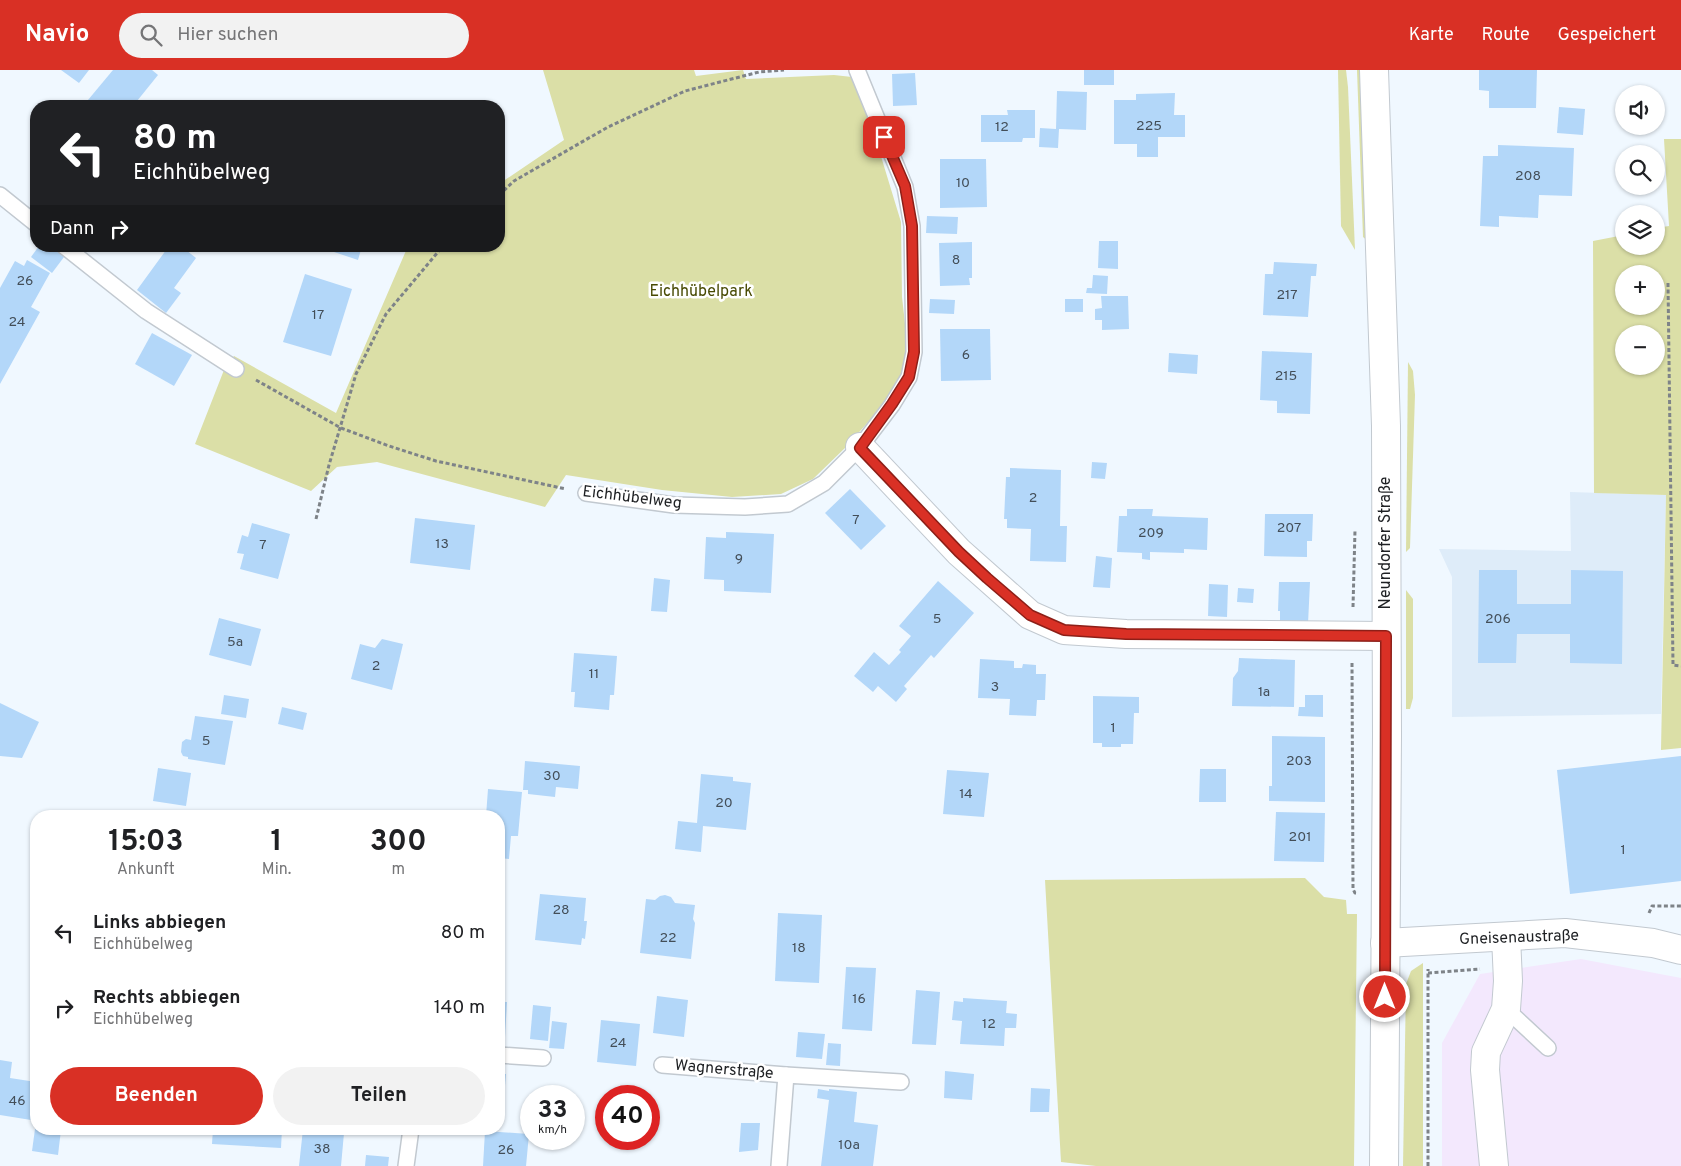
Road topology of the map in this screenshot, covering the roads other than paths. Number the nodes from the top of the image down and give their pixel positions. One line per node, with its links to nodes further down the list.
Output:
1 (857, 70): 7 (lane, Eichhübelweg)
2 (1374, 70): 9 (street, Neundorfer Straße)
3 (0, 195): 4 (lane)
4 (30, 219)
5 (72, 252): 6 (lane)
6 (236, 369)
7 (860, 448): 8 (lane, Eichhübelweg); 9 (street)
8 (586, 493)
9 (1386, 636): 11 (street, Neundorfer Straße)
10 (1506, 937): 11 (street, Gneisenaustraße); 12 (street, Gneisenaustraße); 13 (street)
11 (1385, 943): 23 (street, Neundorfer Straße)
12 (1681, 950)
13 (1506, 1009): 14 (lane); 24 (street)
14 (1548, 1048)
15 (505, 1055): 16 (lane)
16 (543, 1058)
17 (662, 1065): 18 (lane, Wagnerstraße)
18 (786, 1075): 19 (lane, Wagnerstraße); 22 (lane, Wagnerstraße)
19 (901, 1082)
20 (410, 1135): 21 (lane)
21 (406, 1166)
22 (778, 1166)
23 (1384, 1166)
24 (1494, 1166)

